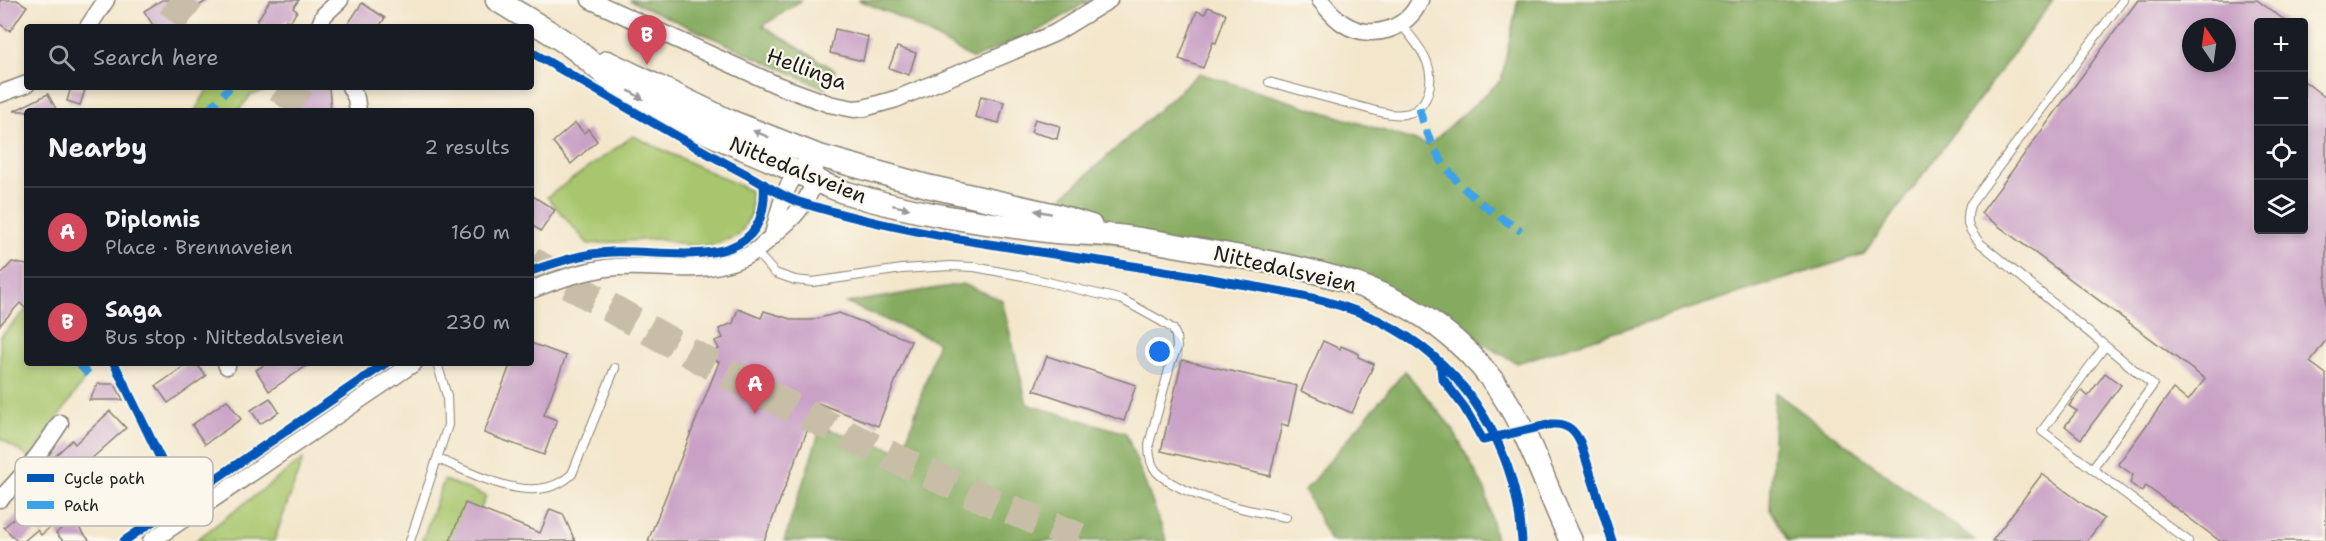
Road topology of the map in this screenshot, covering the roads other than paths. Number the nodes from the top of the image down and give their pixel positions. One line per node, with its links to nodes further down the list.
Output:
1 (106, 0): 9 (street)
2 (340, 0): 10 (street)
3 (497, 0): 12 (main road, Nittedalsveien)
4 (590, 0): 5 (street, Hellinga)
5 (1109, 0)
6 (1320, 0): 11 (street)
7 (1420, 0): 11 (street)
8 (2123, 0): 23 (lane)
9 (90, 24)
10 (320, 24)
11 (1401, 24): 13 (lane)
12 (573, 48): 18 (main road, Nittedalsveien, one-way to 12); 19 (main road, Nittedalsveien, one-way to 19)
13 (1269, 82)
14 (24, 85): 16 (street)
15 (352, 90): 17 (street)
16 (0, 94)
17 (358, 108)
18 (816, 155): 19 (street); 20 (main road, Nittedalsveien, one-way to 18)
19 (806, 176): 20 (main road, Nittedalsveien, one-way to 20); 21 (street)
20 (1119, 236): 38 (main road, Nittedalsveien)
21 (755, 251): 22 (street); 34 (lane)
22 (534, 289)
23 (2105, 346): 30 (lane); 30 (lane)
24 (410, 366): 33 (street)
25 (438, 366): 29 (lane)
26 (615, 368): 29 (lane)
27 (60, 423): 28 (street)
28 (38, 457)
29 (438, 459): 37 (lane)
30 (2092, 469): 39 (lane)
31 (15, 484): 32 (street)
32 (0, 499)
33 (213, 499)
34 (1286, 517)
35 (173, 526): 36 (street)
36 (151, 541)
37 (410, 541)
38 (1571, 541)
39 (2188, 541)

